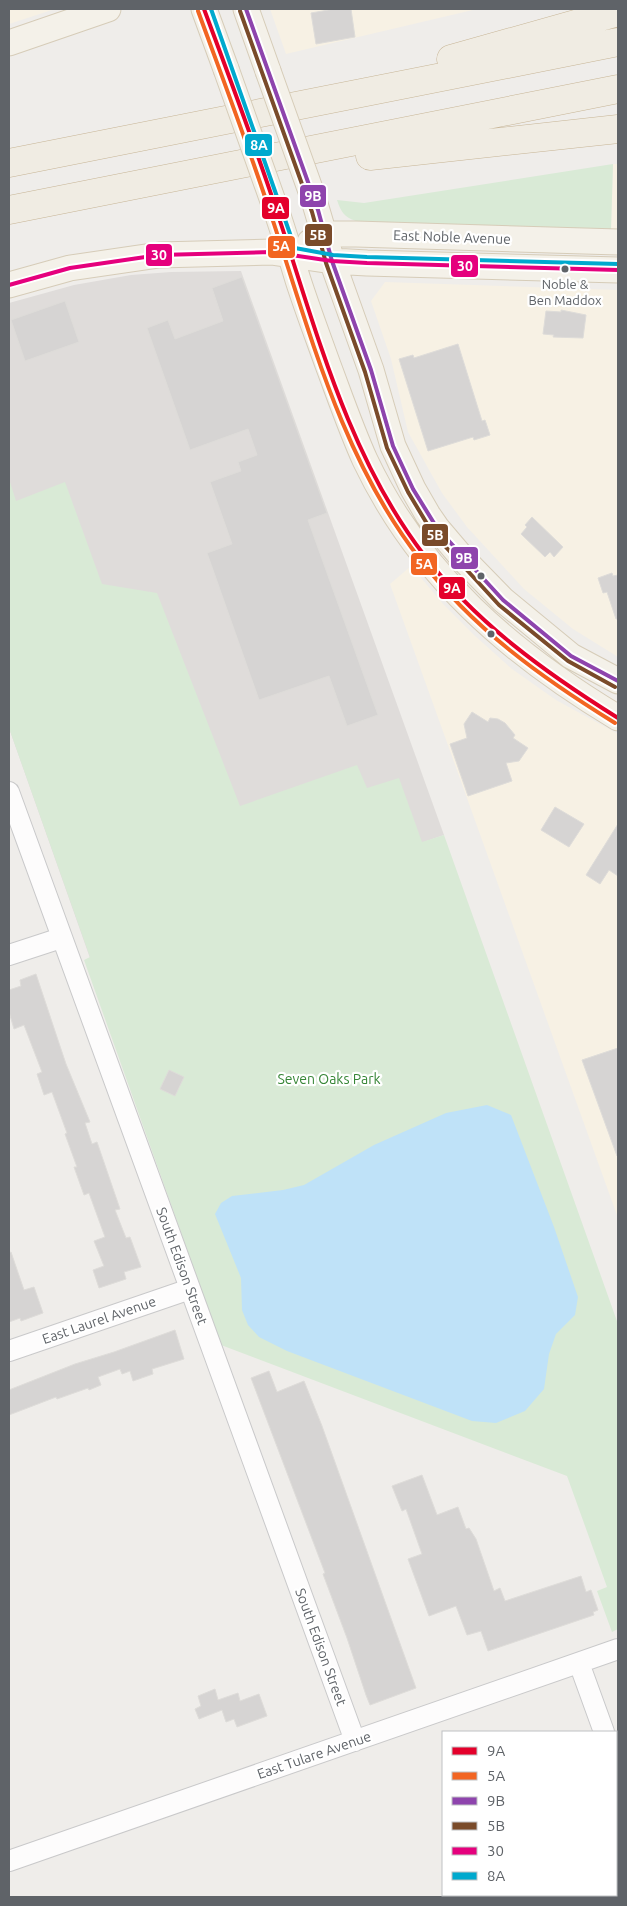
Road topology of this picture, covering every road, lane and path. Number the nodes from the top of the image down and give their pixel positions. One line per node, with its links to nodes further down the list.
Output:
1 (108, 9): 6 (main road)
2 (204, 9): 15 (main road, bridge)
3 (246, 9): 13 (main road, bridge)
4 (618, 12): 8 (highway)
5 (618, 42): 8 (highway)
6 (9, 43)
7 (618, 89): 11 (highway)
8 (227, 120): 10 (highway)
9 (618, 129): 11 (highway)
10 (9, 163)
11 (229, 167): 12 (highway)
12 (9, 210)
13 (324, 234): 14 (main road, East Noble Avenue); 15 (main road); 16 (main road)
14 (618, 242)
15 (290, 253): 16 (main road, East Noble Avenue); 18 (main road, East Noble Avenue); 20 (main road)
16 (332, 260): 17 (main road, East Noble Avenue); 19 (main road)
17 (618, 270)
18 (9, 285)
19 (618, 681)
20 (618, 718)
21 (9, 792): 22 (street, South Edison Street)
22 (61, 938): 23 (street); 24 (street, South Edison Street)
23 (9, 955)
24 (190, 1289): 25 (street, East Laurel Avenue); 29 (street, South Edison Street)
25 (9, 1351)
26 (618, 1649): 27 (street, East Tulare Avenue)
27 (579, 1663): 28 (street); 29 (street, East Tulare Avenue)
28 (604, 1731)
29 (355, 1741): 30 (street, East Tulare Avenue)
30 (9, 1861)

